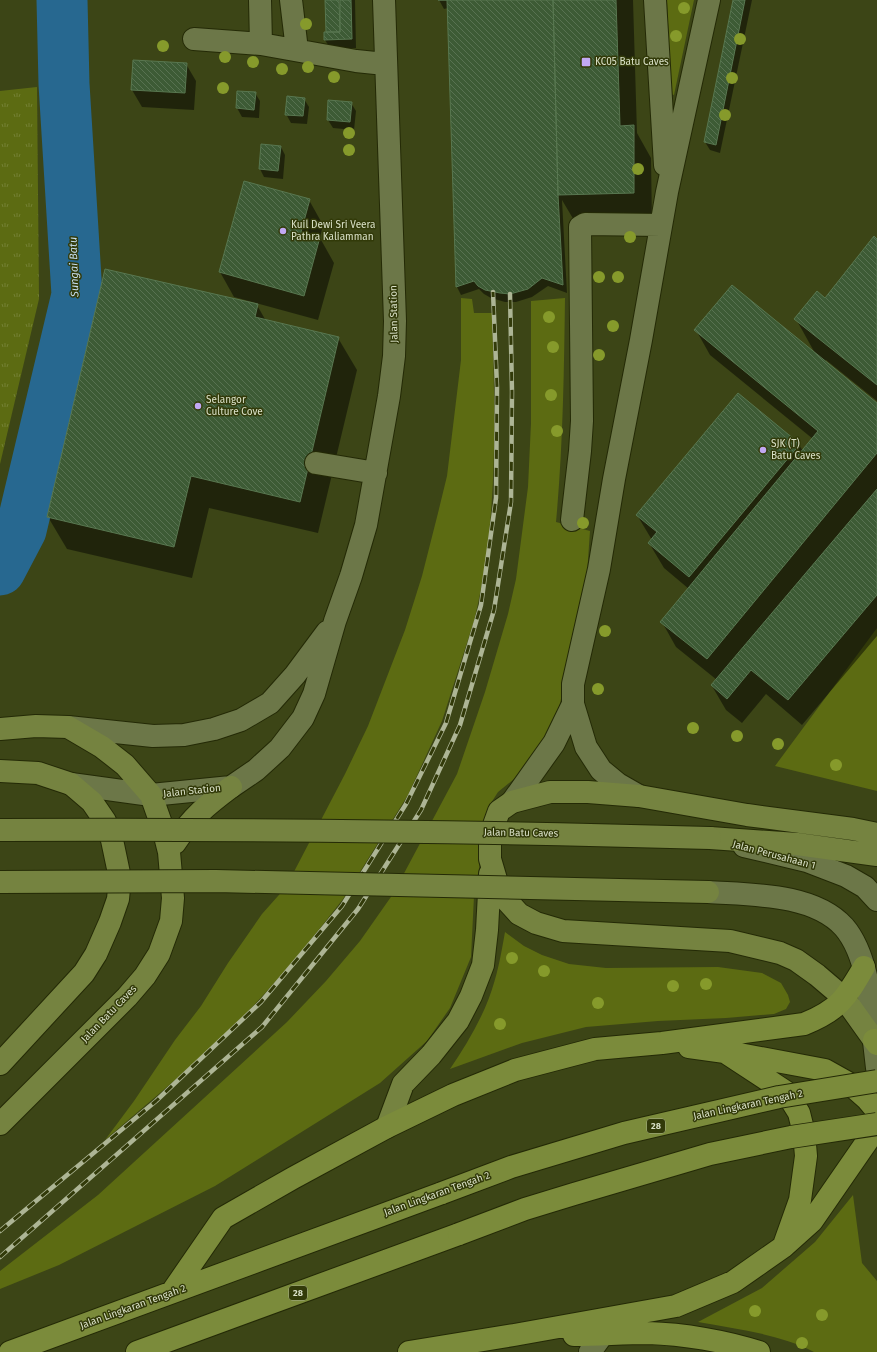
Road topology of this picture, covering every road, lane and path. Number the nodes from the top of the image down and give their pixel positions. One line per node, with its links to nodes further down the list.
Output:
1 (260, 0): 7 (street)
2 (291, 0): 8 (street)
3 (384, 0): 9 (street, Jalan Station)
4 (655, 0): 10 (street)
5 (709, 0): 10 (street)
6 (194, 39): 7 (street)
7 (261, 44): 8 (street)
8 (297, 50): 9 (street)
9 (385, 64): 13 (street, Jalan Station)
10 (667, 192): 11 (street)
11 (661, 225): 14 (street); 16 (street)
12 (316, 463): 13 (street)
13 (376, 473): 15 (street, Jalan Station)
14 (572, 520)
15 (335, 621): 17 (street, Jalan Station); 21 (street, Jalan Station)
16 (573, 704): 23 (street); 24 (street)
17 (68, 727): 18 (main road, Jalan Batu Caves); 22 (main road, Jalan Batu Caves)
18 (0, 729)
19 (0, 772): 20 (main road)
20 (71, 784): 22 (street, Jalan Station); 39 (main road)
21 (231, 787): 22 (street, Jalan Station); 28 (main road)
22 (151, 795): 28 (main road, Jalan Batu Caves)
23 (639, 796): 24 (main road); 26 (main road)
24 (512, 802): 30 (main road)
25 (0, 830): 27 (main road, Jalan Batu Caves, bridge)
26 (877, 834)
27 (710, 838): 29 (main road, Jalan Batu Caves); 33 (street, Jalan Perusahaan 1)
28 (169, 852): 43 (main road, Jalan Batu Caves)
29 (877, 855)
30 (490, 860): 35 (main road); 45 (main road)
31 (0, 882): 32 (main road, bridge)
32 (708, 892): 34 (street)
33 (877, 900)
34 (864, 967): 35 (highway); 36 (street)
35 (844, 998): 36 (main road); 37 (highway)
36 (875, 1042): 40 (street)
37 (662, 1043): 38 (highway); 45 (highway)
38 (725, 1052): 42 (highway); 46 (highway)
39 (0, 1064)
40 (877, 1068)
41 (877, 1081): 47 (highway, Jalan Lingkaran Tengah 2 / 28, bridge)
42 (877, 1110)
43 (0, 1124)
44 (877, 1126): 46 (highway); 51 (highway, 28, bridge)
45 (387, 1127): 47 (highway)
46 (783, 1247): 49 (highway)
47 (172, 1292): 50 (highway, Jalan Lingkaran Tengah 2 / 28)
48 (602, 1334): 49 (highway); 53 (street); 54 (highway)
49 (514, 1335): 52 (highway)
50 (10, 1352)
51 (137, 1352)
52 (409, 1352)
53 (590, 1352)
54 (759, 1352)

